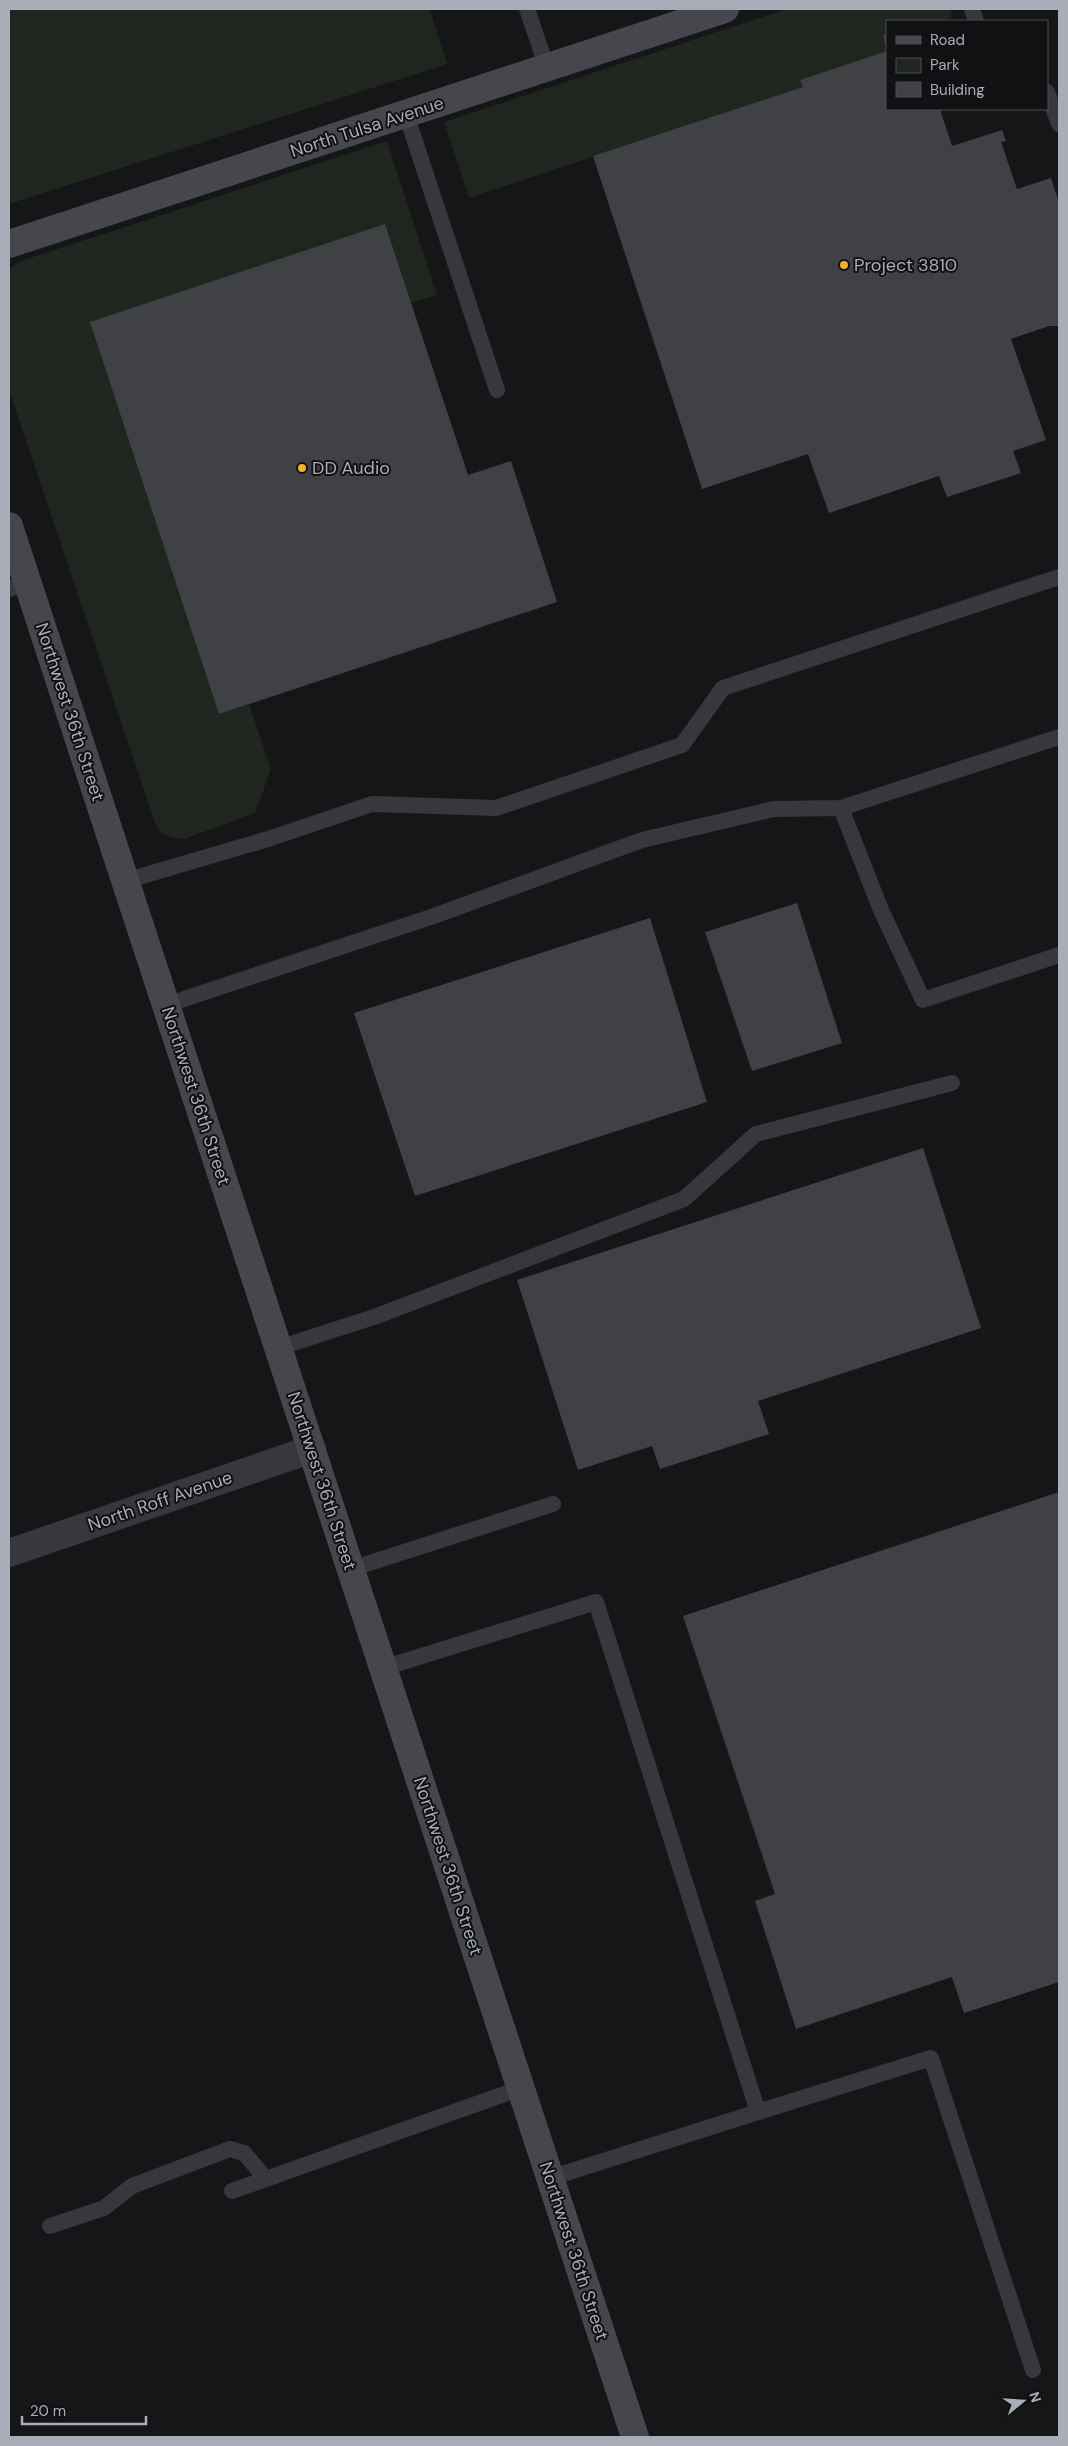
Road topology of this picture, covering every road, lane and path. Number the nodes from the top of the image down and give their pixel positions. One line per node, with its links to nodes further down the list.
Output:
1 (527, 9): 3 (lane)
2 (725, 9): 3 (main road, North Tulsa Avenue)
3 (546, 68): 5 (main road, North Tulsa Avenue)
4 (1048, 93): 6 (lane)
5 (406, 114): 7 (main road, North Tulsa Avenue); 8 (lane)
6 (1059, 124)
7 (9, 244)
8 (498, 390)
9 (9, 526): 11 (main road, Northwest 36th Street)
10 (1059, 577): 14 (lane)
11 (18, 585): 14 (main road, Northwest 36th Street)
12 (1059, 737): 13 (lane)
13 (841, 808): 15 (lane); 16 (lane)
14 (125, 881): 16 (main road, Northwest 36th Street)
15 (1059, 955)
16 (166, 1004): 18 (main road, Northwest 36th Street)
17 (952, 1083): 18 (lane)
18 (278, 1348): 19 (main road, Northwest 36th Street)
19 (312, 1449): 21 (street, North Roff Avenue); 22 (main road, Northwest 36th Street)
20 (553, 1504): 22 (lane)
21 (9, 1553)
22 (351, 1569): 23 (main road, Northwest 36th Street)
23 (383, 1668): 24 (main road, Northwest 36th Street); 25 (lane)
24 (521, 2088): 26 (main road, Northwest 36th Street); 27 (lane)
25 (758, 2112): 26 (lane); 30 (lane)
26 (550, 2178): 31 (main road, Northwest 36th Street)
27 (266, 2180): 28 (lane); 29 (lane)
28 (232, 2191)
29 (50, 2226)
30 (1033, 2370)
31 (635, 2437)

